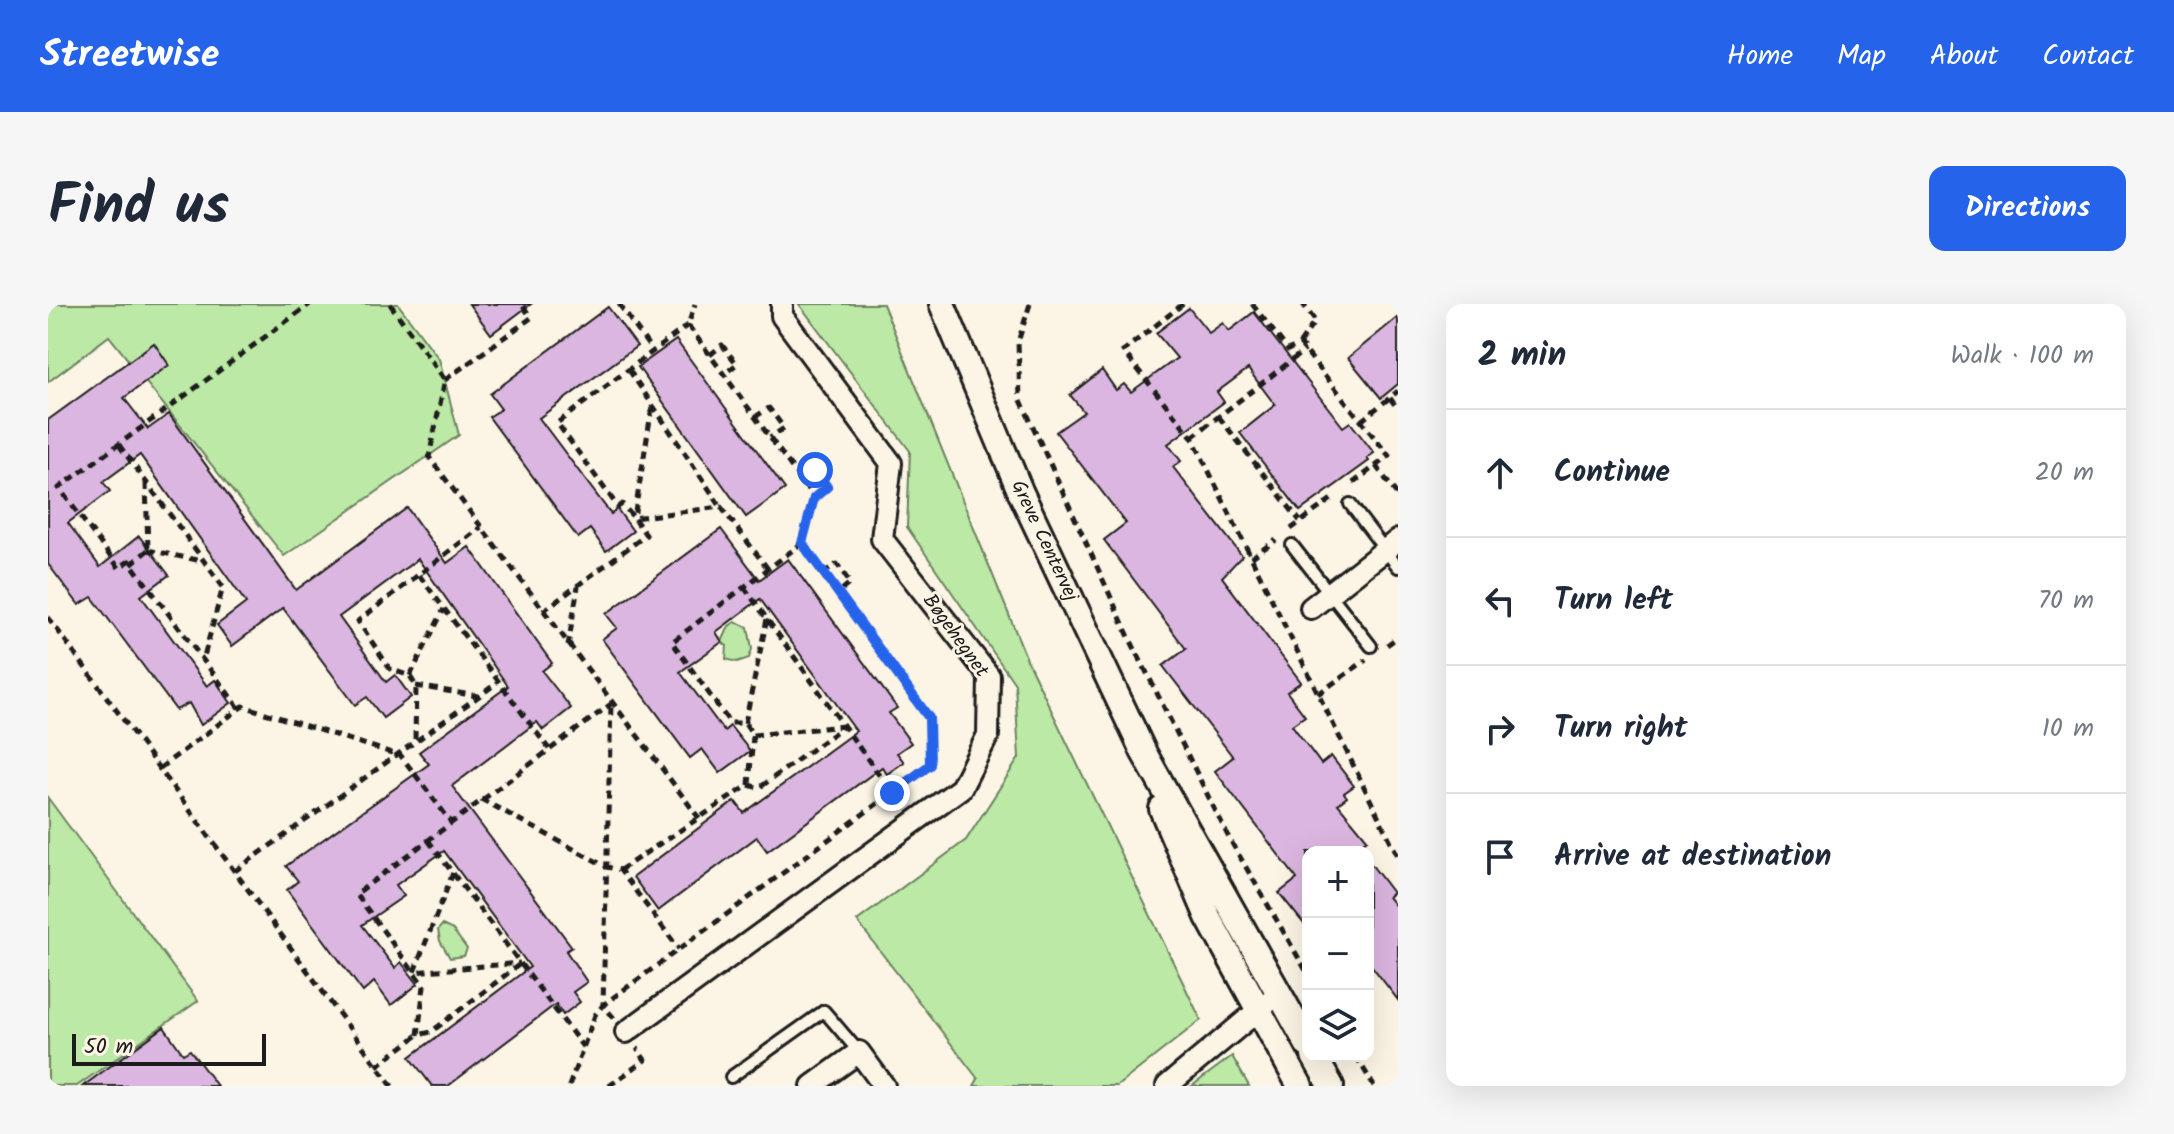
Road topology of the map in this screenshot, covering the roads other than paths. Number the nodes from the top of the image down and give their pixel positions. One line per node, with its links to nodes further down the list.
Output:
1 (782, 304): 15 (street, Bøgehegnet)
2 (936, 304): 4 (street, Greve Centervej)
3 (942, 304): 4 (street, Greve Centervej)
4 (950, 328): 12 (street, Greve Centervej)
5 (1350, 504): 7 (lane)
6 (1292, 545): 9 (lane)
7 (1391, 545): 8 (lane); 9 (street)
8 (1398, 567)
9 (1330, 593): 10 (street); 11 (lane)
10 (1311, 608)
11 (1371, 646)
12 (1144, 753): 13 (street, Greve Centervej); 14 (street, Greve Centervej)
13 (1279, 993): 14 (street); 16 (street, Greve Centervej)
14 (1257, 1010): 22 (street); 23 (street, Greve Centervej)
15 (626, 1032)
16 (1302, 1034)
17 (859, 1052): 19 (lane); 20 (street); 21 (street)
18 (1317, 1062): 24 (street)
19 (731, 1077)
20 (812, 1086)
21 (884, 1086)
22 (1167, 1086)
23 (1300, 1086)
24 (1331, 1086)

